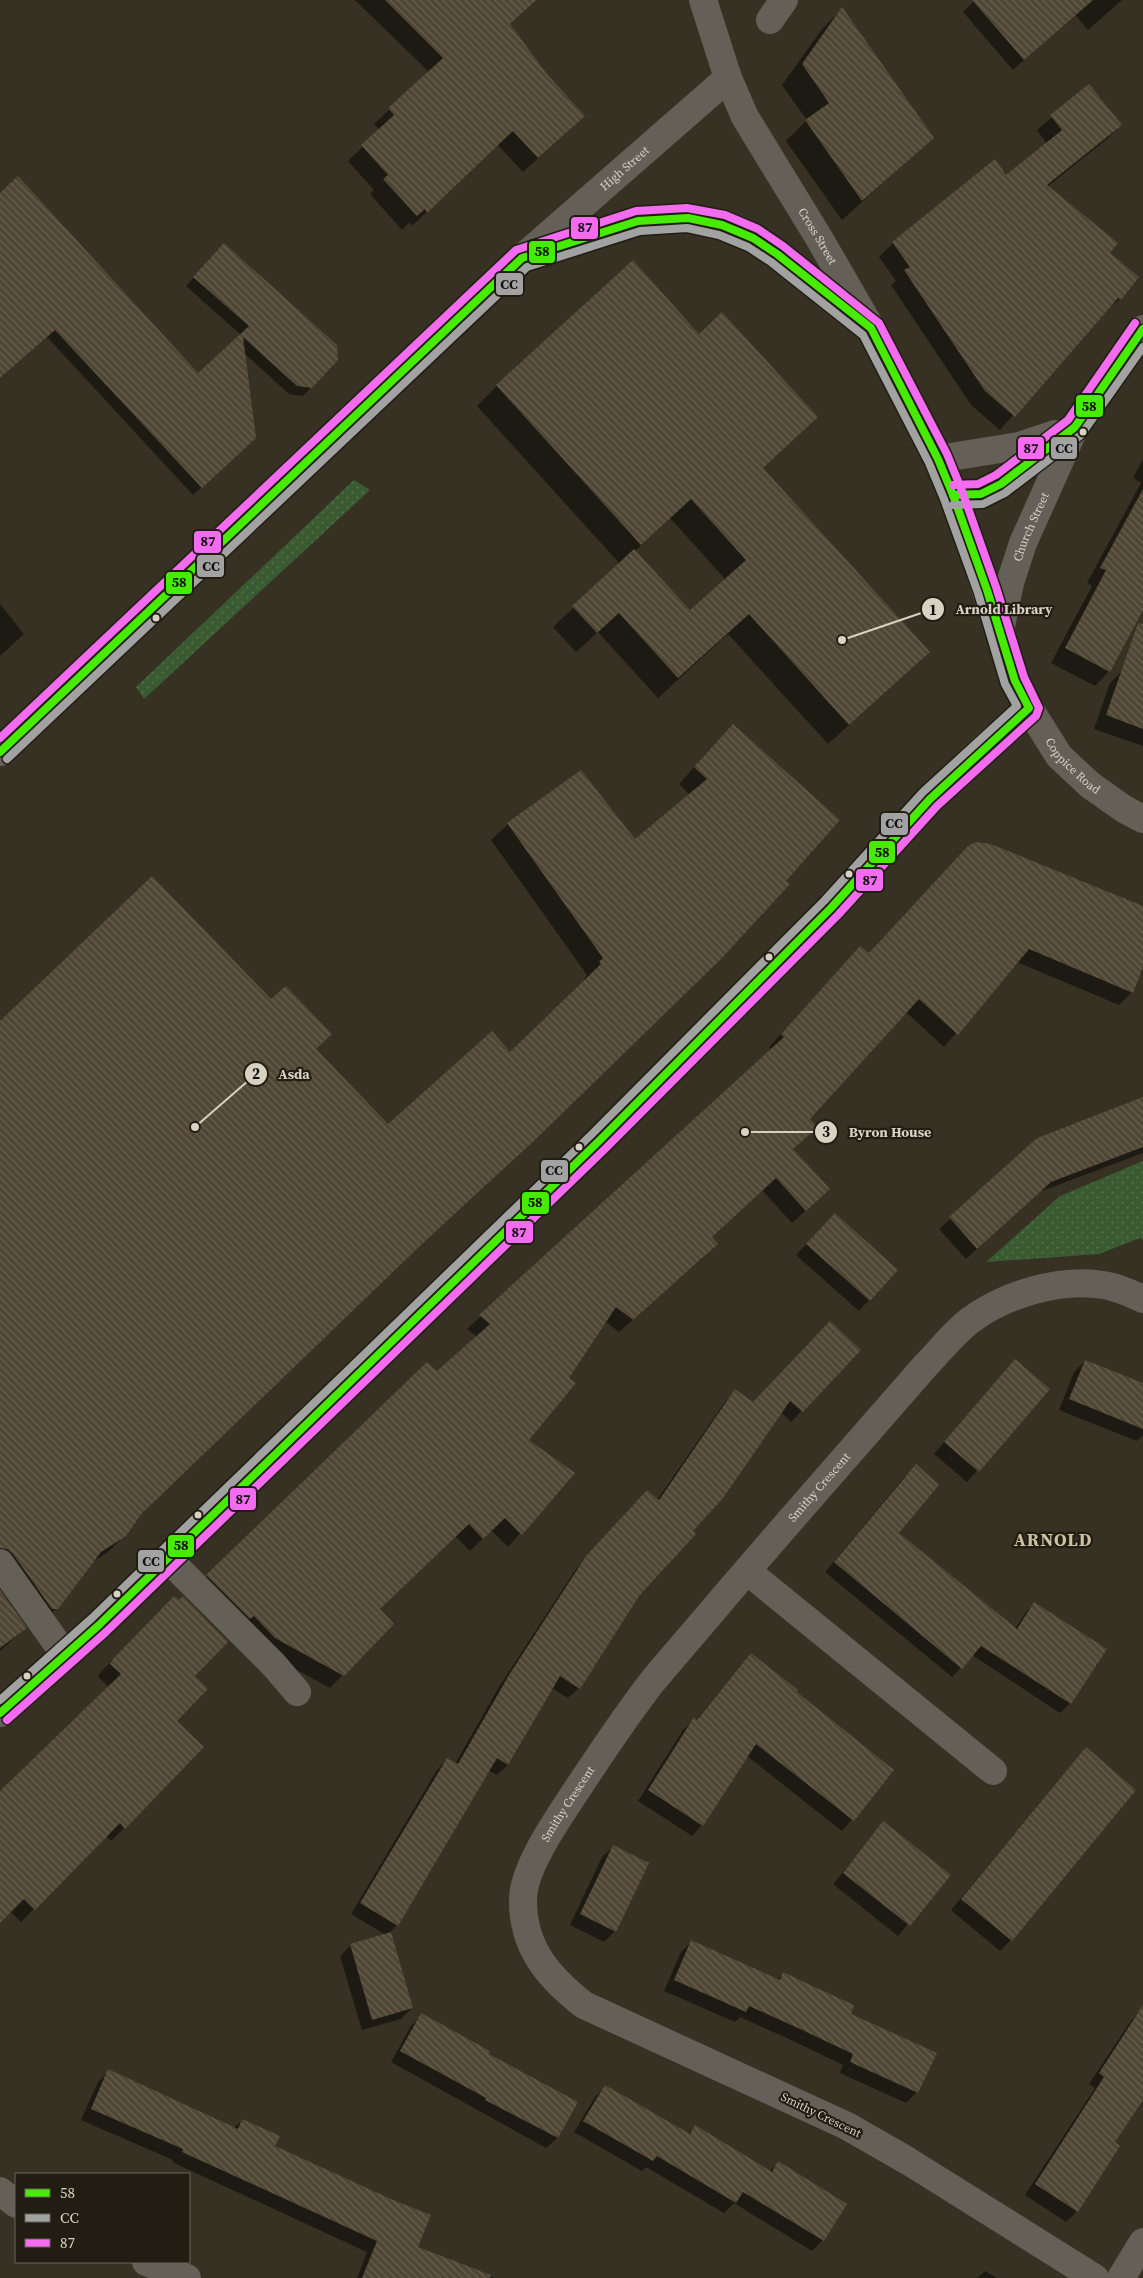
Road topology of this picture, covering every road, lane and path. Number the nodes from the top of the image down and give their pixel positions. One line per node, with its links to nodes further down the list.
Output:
1 (703, 0): 2 (street, Cross Street)
2 (728, 78): 3 (street, High Street); 4 (street, Cross Street)
3 (522, 258): 4 (street, High Street); 11 (street, High Street)
4 (871, 328): 7 (street, Cross Street)
5 (1143, 329): 6 (street, Church Street)
6 (1075, 427): 7 (street); 8 (street, Church Street); 9 (street, Church Street)
7 (938, 459): 8 (street, Cross Street)
8 (953, 495): 9 (street, Coppice Road)
9 (1000, 632): 10 (street, Coppice Road)
10 (1029, 708): 12 (street, Coppice Road); 14 (street)
11 (0, 752)
12 (1143, 819)
13 (1143, 1299): 16 (street, Smithy Crescent)
14 (168, 1559): 17 (street); 18 (street)
15 (0, 1563): 17 (street)
16 (747, 1571): 20 (street); 26 (street, Smithy Crescent)
17 (65, 1655): 19 (street)
18 (297, 1692)
19 (0, 1713)
20 (993, 1771)
21 (0, 2191): 22 (street)
22 (15, 2203)
23 (1143, 2242): 27 (street)
24 (149, 2263): 25 (street)
25 (187, 2278)
26 (1095, 2278)
27 (1121, 2278)

